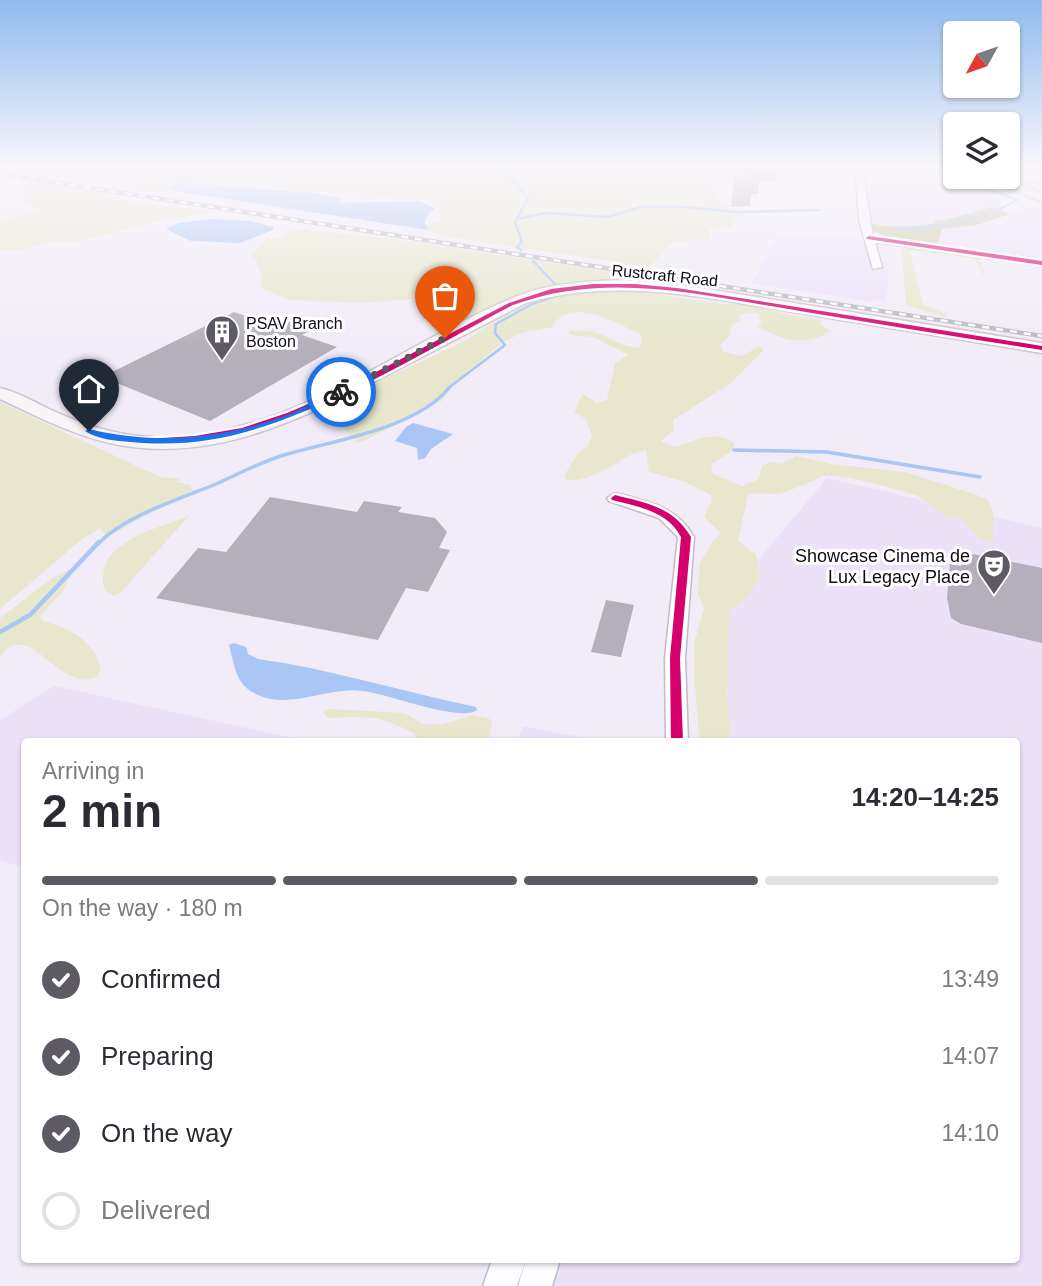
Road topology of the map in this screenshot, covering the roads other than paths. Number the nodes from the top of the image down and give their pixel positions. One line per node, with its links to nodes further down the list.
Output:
1 (867, 227): 2 (street)
2 (869, 238): 3 (street); 4 (street)
3 (1042, 263)
4 (877, 267)
5 (1042, 348): 6 (main road, Rustcraft Road)
6 (0, 393)
7 (615, 498): 8 (street)
8 (677, 738)
9 (508, 1263): 11 (street)
10 (542, 1263): 12 (street)
11 (500, 1286)
12 (535, 1286)

